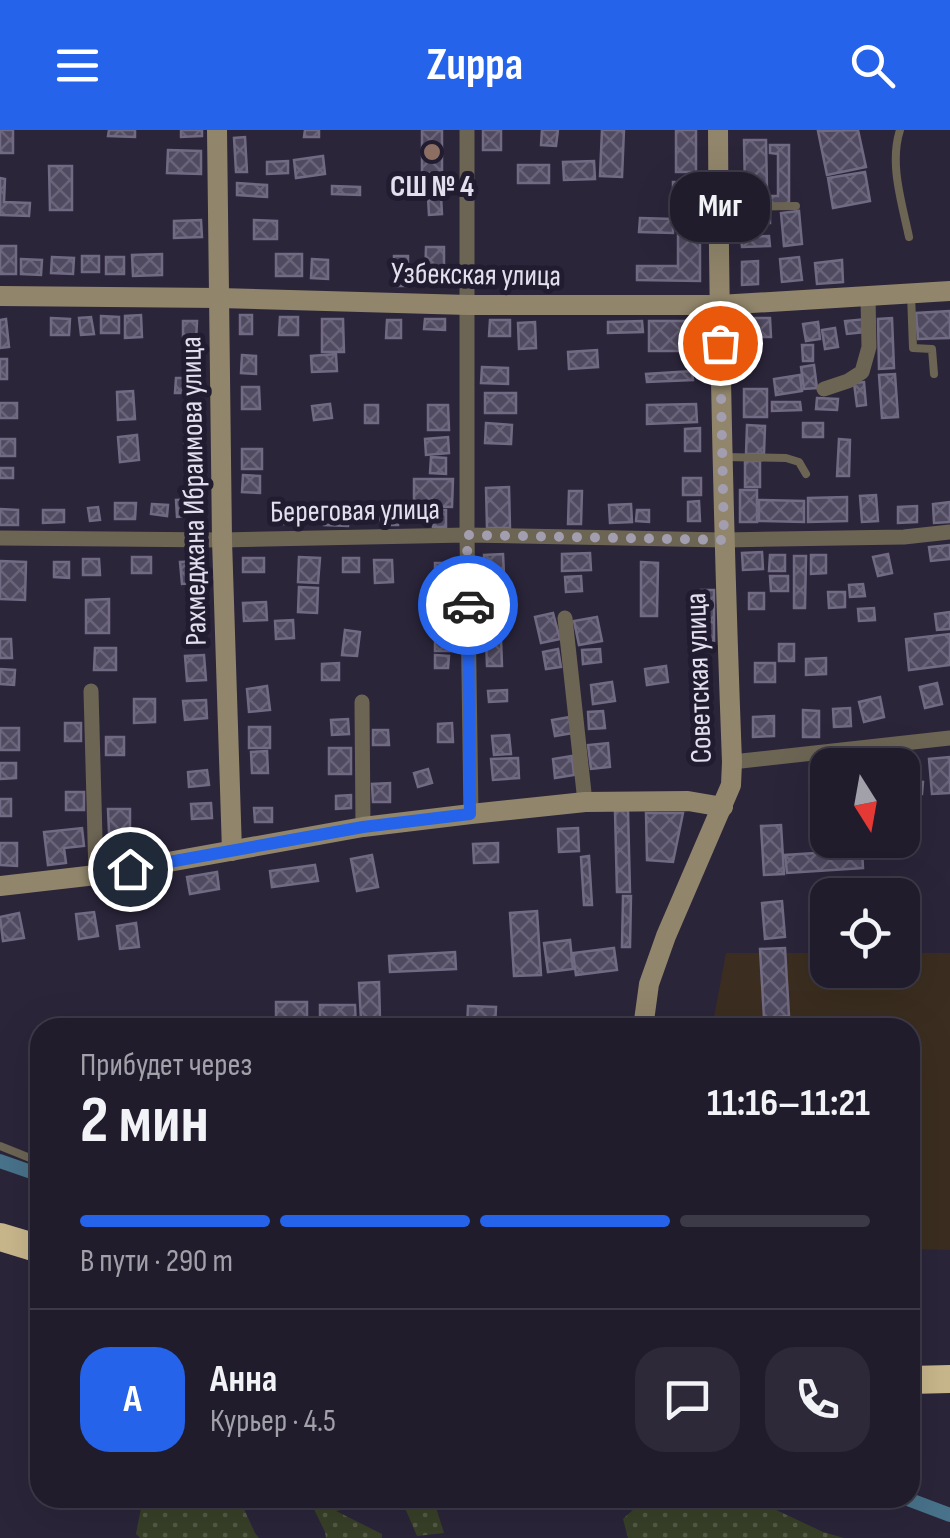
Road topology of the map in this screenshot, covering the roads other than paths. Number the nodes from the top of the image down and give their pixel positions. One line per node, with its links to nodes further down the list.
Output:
1 (218, 130): 12 (street, Рахмеджана Ибраимова улица)
2 (467, 130): 13 (street)
3 (718, 130): 6 (street, Советская улица)
4 (900, 130): 7 (lane)
5 (796, 206): 6 (lane)
6 (718, 207): 14 (street, Советская улица)
7 (909, 238)
8 (950, 291): 9 (street, Узбекская улица)
9 (911, 294): 11 (street, Узбекская улица); 15 (lane)
10 (0, 296): 12 (street, Узбекская улица)
11 (868, 297): 14 (street, Узбекская улица); 16 (street)
12 (219, 298): 13 (street, Узбекская улица); 22 (street, Рахмеджана Ибраимова улица)
13 (468, 305): 14 (street, Узбекская улица); 20 (street)
14 (719, 305): 17 (street, Советская улица)
15 (934, 374)
16 (824, 389)
17 (724, 457): 18 (lane); 23 (street, Советская улица)
18 (806, 474)
19 (950, 532): 23 (street, Береговая улица)
20 (467, 535): 22 (street, Береговая улица); 23 (street, Береговая улица); 31 (street)
21 (0, 538): 22 (street, Береговая улица)
22 (222, 540): 33 (street, Рахмеджана Ибраимова улица)
23 (724, 540): 28 (street, Советская улица)
24 (564, 618): 29 (street)
25 (91, 691): 34 (street)
26 (362, 702): 32 (street)
27 (950, 738): 28 (street)
28 (732, 762): 30 (street, Советская улица)
29 (584, 802): 30 (street); 31 (street)
30 (723, 807): 36 (street, Советская улица)
31 (470, 814): 32 (street)
32 (363, 827): 33 (street)
33 (232, 852): 34 (street)
34 (96, 875): 35 (street)
35 (0, 886)
36 (644, 1018)
37 (0, 1146): 38 (lane)
38 (30, 1158)
39 (0, 1237): 40 (highway)
40 (30, 1246)
41 (0, 1254): 42 (highway)
42 (30, 1262)
43 (950, 1379): 44 (highway)
44 (920, 1380)
45 (920, 1394): 46 (highway)
46 (950, 1394)

